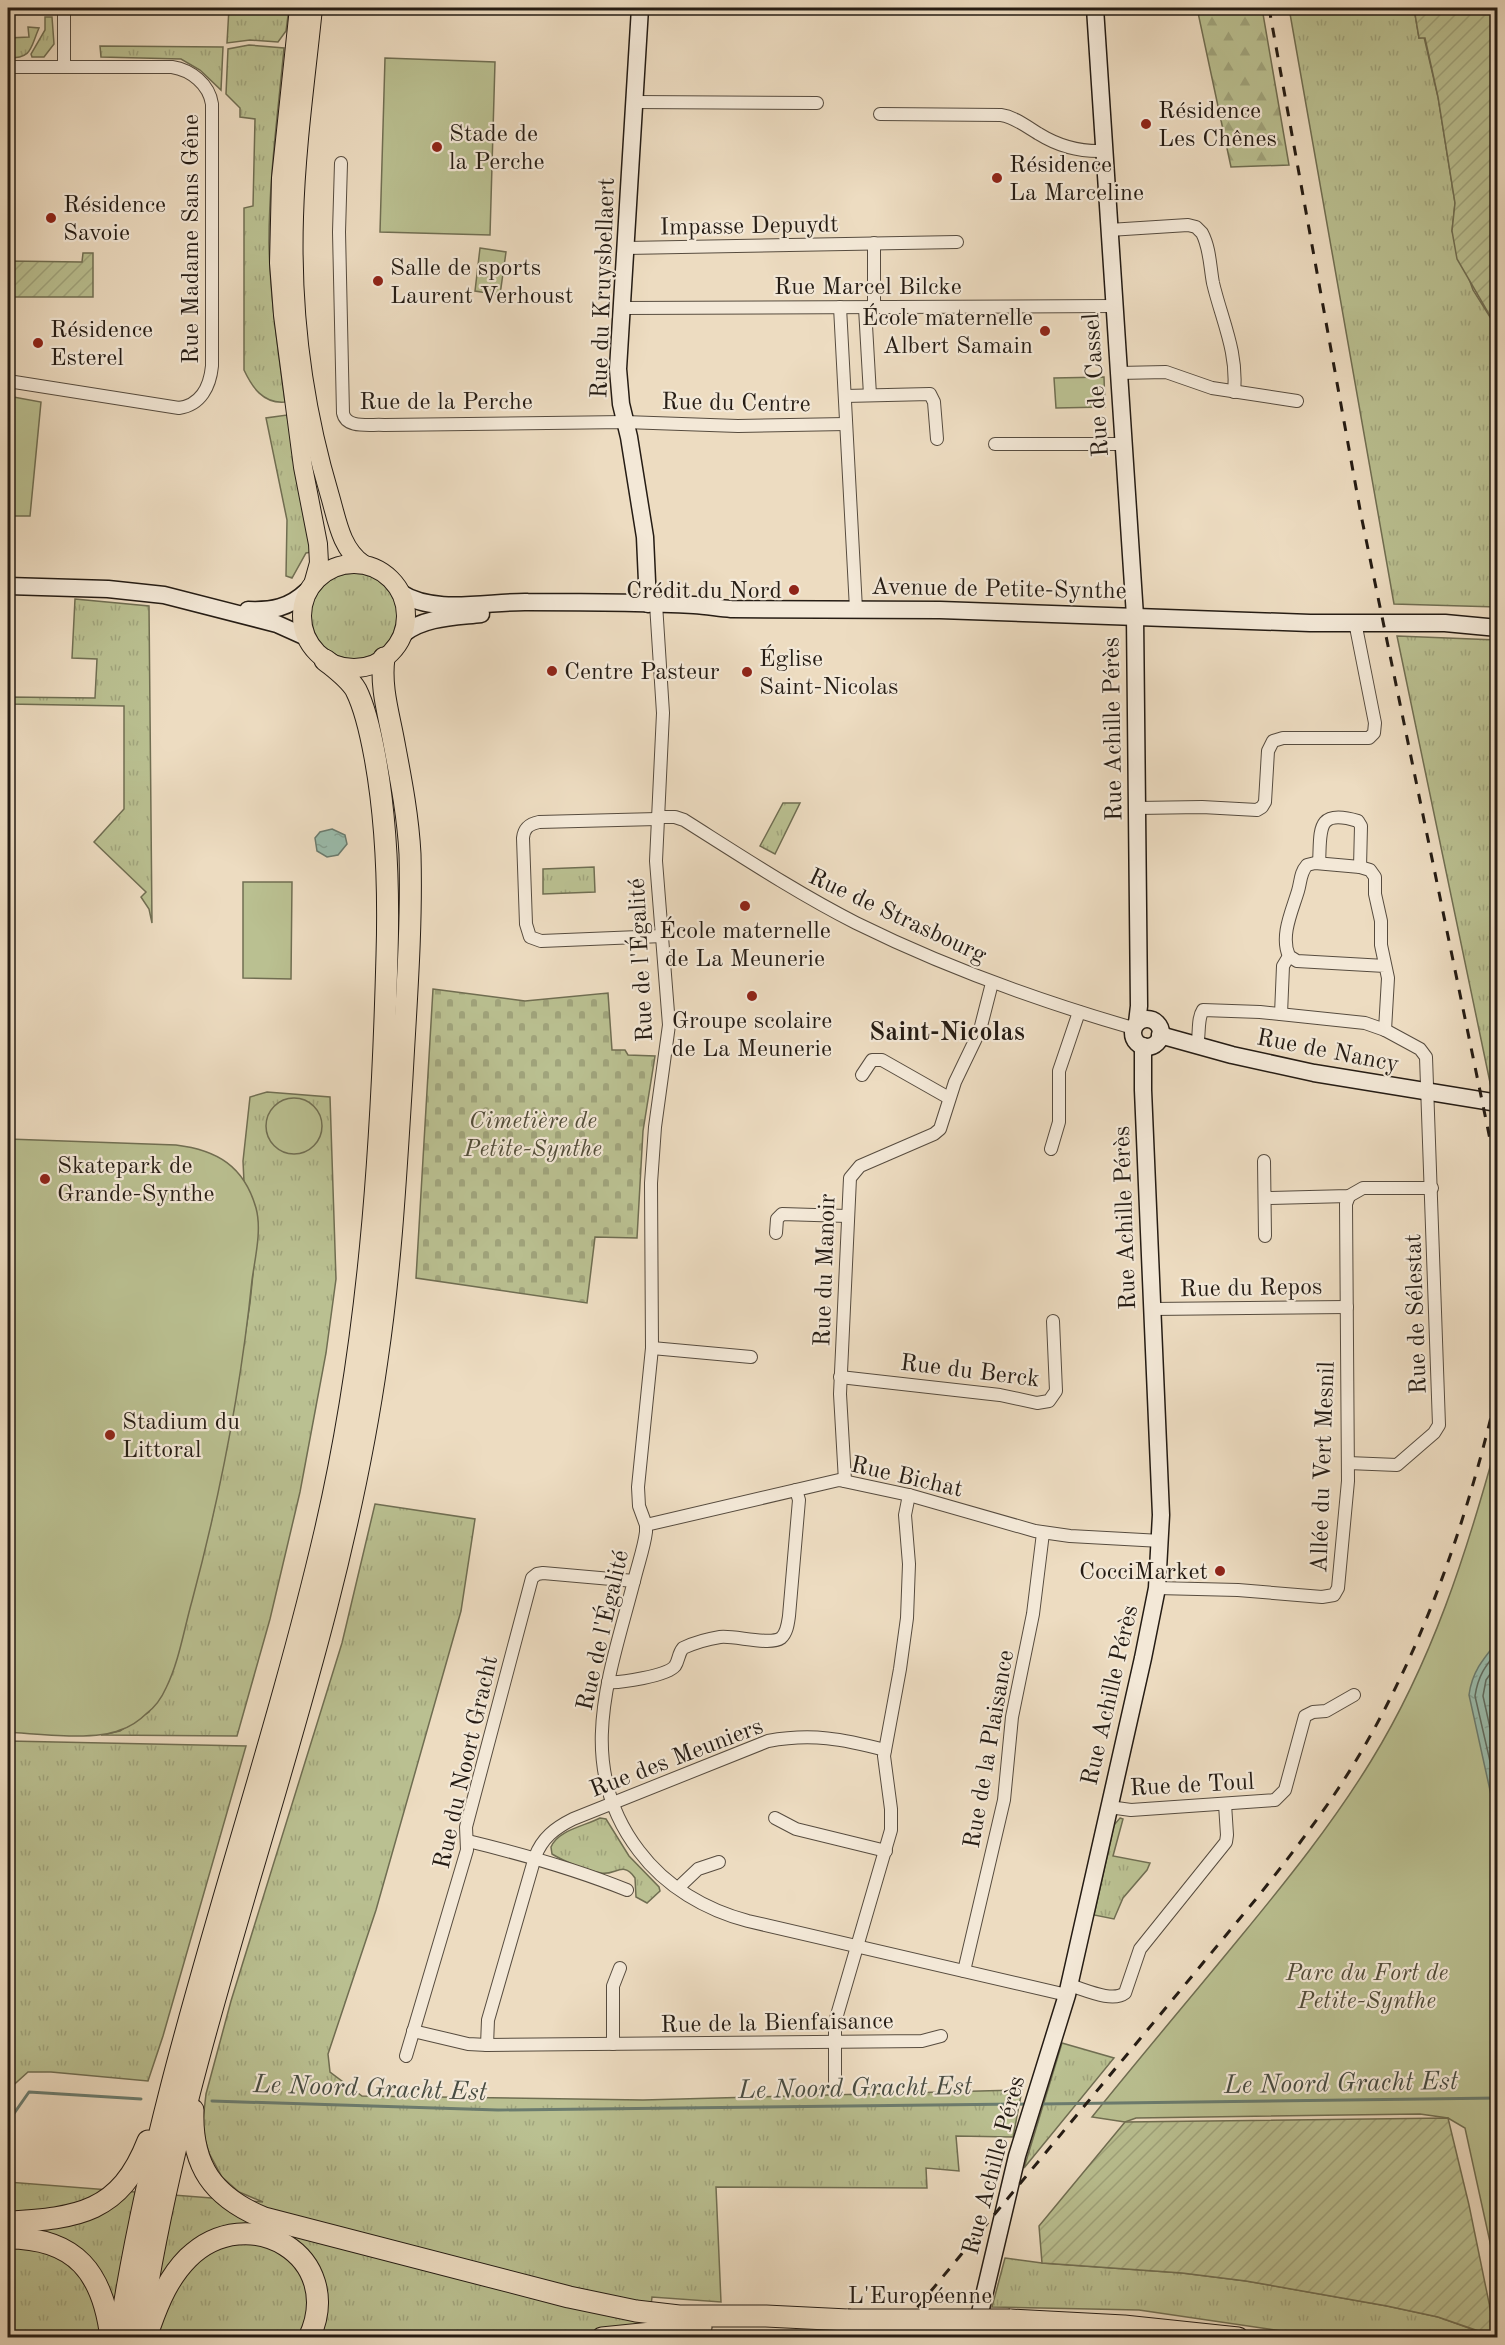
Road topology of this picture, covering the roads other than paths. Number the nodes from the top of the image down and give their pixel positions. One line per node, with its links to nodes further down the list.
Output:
1 (64, 8): 7 (street)
2 (299, 8): 34 (main road)
3 (313, 8): 32 (main road)
4 (640, 8): 8 (street, Rue du Kruysbellaert)
5 (1095, 8): 11 (street, Rue de Cassel)
6 (8, 67): 7 (street)
7 (64, 67): 22 (street, Rue Madame Sans Gêne)
8 (634, 102): 9 (street); 16 (street, Rue du Kruysbellaert)
9 (817, 103)
10 (880, 114): 11 (street)
11 (1104, 151): 13 (street, Rue de Cassel)
12 (341, 163): 27 (street, Rue de la Perche)
13 (1109, 230): 17 (street, Rue de Cassel); 23 (street)
14 (957, 242): 15 (street, Impasse Depuydt)
15 (874, 243): 16 (street, Impasse Depuydt); 20 (street, Impasse Depuydt)
16 (626, 248): 18 (street, Rue du Kruysbellaert)
17 (1114, 306): 20 (street, Rue Marcel Bilcke); 21 (street, Rue de Cassel)
18 (622, 308): 19 (street, Rue Marcel Bilcke); 27 (street, Rue du Kruysbellaert)
19 (840, 308): 20 (street, Rue Marcel Bilcke); 25 (street)
20 (869, 308): 24 (street, Impasse Depuydt)
21 (1119, 374): 23 (street); 31 (street, Rue de Cassel)
22 (8, 381)
23 (1234, 392): 26 (street)
24 (870, 395): 25 (street); 29 (street)
25 (845, 396): 28 (street)
26 (1297, 401)
27 (625, 422): 28 (street, Rue du Centre); 38 (street, Rue du Kruysbellaert)
28 (846, 424): 39 (street)
29 (937, 439)
30 (995, 444): 31 (street)
31 (1124, 444): 40 (street, Rue de Cassel)
32 (363, 564): 34 (main road); 35 (main road)
33 (8, 586): 36 (street)
34 (311, 586): 36 (street); 46 (main road)
35 (401, 593): 37 (street, Avenue de Petite-Synthe); 45 (main road)
36 (194, 602): 46 (street)
37 (551, 602): 38 (street, Avenue de Petite-Synthe); 45 (street, Avenue de Petite-Synthe)
38 (652, 604): 39 (street, Avenue de Petite-Synthe); 50 (street, Rue de l'Égalité)
39 (856, 609): 40 (street, Avenue de Petite-Synthe)
40 (1135, 616): 42 (street, Avenue de Petite-Synthe); 49 (street, Rue Achille Pérès)
41 (1497, 619): 43 (street, Avenue de Petite-Synthe)
42 (1355, 622): 43 (street, Avenue de Petite-Synthe); 49 (street)
43 (1445, 623): 44 (street, Avenue de Petite-Synthe)
44 (1497, 628)
45 (403, 634): 47 (main road)
46 (306, 636): 48 (main road)
47 (384, 658): 48 (main road); 114 (highway)
48 (325, 660): 114 (highway)
49 (1137, 808): 59 (street, Rue Achille Pérès)
50 (657, 818): 53 (street, Rue de l'Égalité); 53 (street, Rue de Strasbourg); 56 (street, Rue de Strasbourg)
51 (1319, 863): 52 (street); 52 (street); 54 (street)
52 (1360, 867): 55 (street)
53 (663, 936): 79 (street, Rue de l'Égalité)
54 (1289, 956): 55 (street); 58 (street)
55 (1385, 966): 60 (street)
56 (992, 982): 57 (street, Rue de Strasbourg); 66 (street, Rue du Manoir)
57 (1079, 1012): 59 (street, Rue de Strasbourg); 68 (street)
58 (1281, 1014): 60 (street); 62 (street)
59 (1135, 1025): 61 (street); 63 (street)
60 (1385, 1030): 65 (street, Rue de Sélestat)
61 (1160, 1035): 62 (street, Rue de Nancy); 63 (street)
62 (1197, 1045): 65 (street, Rue de Nancy)
63 (1143, 1046): 77 (street, Rue Achille Pérès)
64 (862, 1075): 66 (street)
65 (1428, 1093): 67 (street, Rue de Nancy); 70 (street, Rue de Sélestat)
66 (949, 1098): 73 (street, Rue du Manoir)
67 (1494, 1103)
68 (1051, 1149)
69 (1264, 1161): 72 (street)
70 (1432, 1188): 71 (street); 82 (street, Rue de Sélestat)
71 (1349, 1196): 72 (street); 76 (street, Rue du Repos)
72 (1265, 1198): 75 (street)
73 (847, 1216): 74 (street); 81 (street, Rue du Manoir)
74 (776, 1233)
75 (1265, 1236)
76 (1347, 1306): 77 (street, Rue du Repos); 82 (street, Allée du Vert Mesnil)
77 (1152, 1309): 88 (street, Rue Achille Pérès)
78 (1053, 1320): 81 (street, Rue du Berck)
79 (652, 1348): 80 (street); 86 (street, Rue de l'Égalité)
80 (751, 1357)
81 (840, 1377): 83 (street, Rue du Manoir)
82 (1348, 1463): 90 (street, Allée du Vert Mesnil)
83 (845, 1481): 84 (street, Rue Bichat); 85 (street, Rue Bichat)
84 (796, 1490): 86 (street, Rue Bichat); 91 (street)
85 (909, 1495): 87 (street, Rue Bichat); 93 (street)
86 (646, 1525): 89 (street, Rue de l'Égalité)
87 (1043, 1533): 88 (street, Rue Bichat); 106 (street, Rue de la Plaisance)
88 (1161, 1541): 90 (street, Rue Achille Pérès)
89 (634, 1581): 91 (street, Rue de l'Égalité); 98 (street, Rue du Noort Gracht)
90 (1157, 1588): 96 (street, Rue Achille Pérès)
91 (608, 1682): 94 (street, Rue de l'Égalité)
92 (1354, 1695): 95 (street, Rue de Toul)
93 (885, 1750): 94 (street, Rue des Meuniers); 99 (street)
94 (612, 1803): 100 (street, Rue des Meuniers); 102 (street, Rue de l'Égalité)
95 (1225, 1804): 96 (street, Rue de Toul); 107 (street, Rue de l'Égalité)
96 (1109, 1807): 107 (street, Rue Achille Pérès)
97 (775, 1818): 99 (street)
98 (468, 1841): 100 (street); 108 (street, Rue du Noort Gracht)
99 (886, 1851): 104 (street)
100 (535, 1857): 103 (street); 112 (street, Rue des Meuniers)
101 (719, 1863): 102 (street)
102 (678, 1888): 104 (street, Rue de l'Égalité)
103 (627, 1890)
104 (857, 1947): 106 (street, Rue de l'Égalité); 110 (street)
105 (620, 1968): 111 (street)
106 (964, 1971): 107 (street, Rue de l'Égalité)
107 (1068, 1990): 125 (street, Rue Achille Pérès)
108 (413, 2031): 112 (street, Rue de la Bienfaisance); 113 (street, Rue du Noort Gracht)
109 (941, 2036): 110 (street, Rue de la Bienfaisance)
110 (834, 2042): 111 (street, Rue de la Bienfaisance); 115 (street)
111 (613, 2044): 112 (street, Rue de la Bienfaisance)
112 (487, 2046)
113 (406, 2056)
114 (187, 2062): 116 (highway); 118 (highway); 120 (highway); 121 (highway)
115 (835, 2085)
116 (8, 2222)
117 (8, 2238): 119 (highway)
118 (848, 2320): 124 (highway, L'Européenne); 126 (highway, L'Européenne, bridge)
119 (111, 2337)
120 (119, 2337)
121 (139, 2337)
122 (146, 2337): 123 (highway)
123 (309, 2337)
124 (602, 2337)
125 (974, 2337)
126 (1238, 2337)

